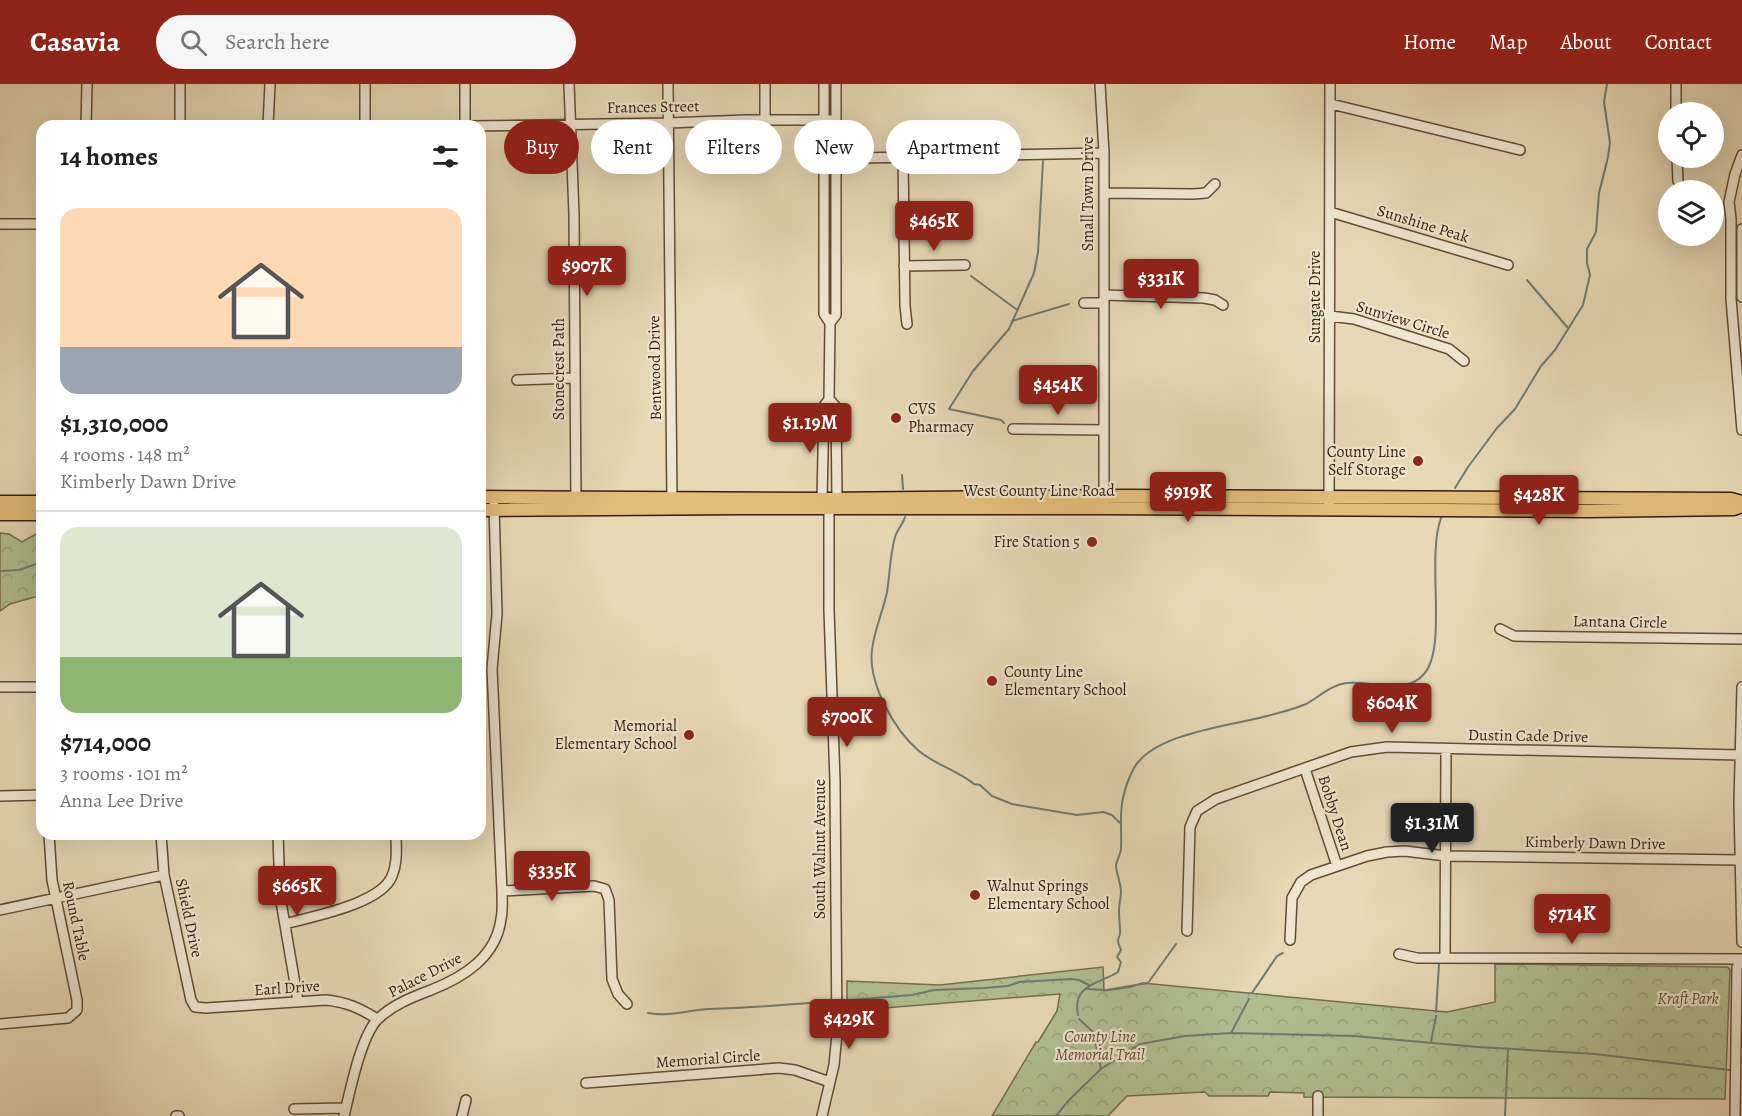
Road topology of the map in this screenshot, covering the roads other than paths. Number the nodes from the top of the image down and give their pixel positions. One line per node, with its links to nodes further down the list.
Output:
1 (87, 84): 17 (street)
2 (180, 84): 18 (street)
3 (270, 84): 19 (street)
4 (365, 84): 20 (street)
5 (465, 84): 21 (street)
6 (569, 84): 22 (street, Stonecrest Path)
7 (668, 84): 23 (street, Bentwood Drive)
8 (765, 84): 24 (street)
9 (824, 84): 16 (street, South Walnut Avenue)
10 (836, 84): 25 (street, South Walnut Avenue)
11 (1100, 84): 29 (street, Small Town Drive)
12 (1330, 84): 15 (street, Sungate Drive)
13 (1676, 84): 14 (street)
14 (1676, 102)
15 (1331, 104): 28 (street); 38 (street, Sungate Drive)
16 (824, 119): 24 (street, Frances Street); 25 (street, Frances Street); 52 (street, South Walnut Avenue)
17 (86, 120)
18 (180, 120)
19 (268, 120)
20 (365, 120)
21 (467, 120)
22 (569, 120)
23 (668, 120)
24 (765, 120)
25 (836, 120)
26 (504, 125): 27 (street, Frances Street)
27 (486, 126)
28 (1520, 150)
29 (1104, 153): 30 (street); 37 (street, Small Town Drive)
30 (1021, 155)
31 (1742, 155): 39 (street)
32 (572, 174): 55 (street, Stonecrest Path)
33 (669, 174): 67 (street, Bentwood Drive)
34 (836, 174): 52 (street, South Walnut Avenue)
35 (903, 174): 45 (street)
36 (1215, 184): 37 (street)
37 (1104, 193): 48 (street, Small Town Drive)
38 (1330, 212): 44 (street, Sunshine Peak); 51 (street, Sungate Drive)
39 (1731, 219): 40 (street); 60 (street)
40 (1742, 219)
41 (0, 224): 42 (street)
42 (36, 225)
43 (1742, 230): 47 (street)
44 (1508, 265)
45 (904, 266): 46 (street); 53 (street)
46 (964, 266)
47 (1742, 297)
48 (1104, 299): 49 (street); 50 (street); 59 (street, Small Town Drive)
49 (1084, 303)
50 (1223, 305)
51 (1330, 316): 54 (street, Sunview Circle); 68 (street, Sungate Drive)
52 (830, 323): 57 (street, South Walnut Avenue)
53 (907, 324)
54 (1464, 361)
55 (574, 378): 56 (street); 66 (street, Stonecrest Path)
56 (517, 380)
57 (830, 399): 64 (street, South Walnut Avenue); 64 (street, South Walnut Avenue)
58 (1013, 429): 59 (street)
59 (1104, 430): 65 (street, Small Town Drive)
60 (1742, 430)
61 (486, 500): 69 (main road, West County Line Road)
62 (0, 502): 63 (main road)
63 (36, 502)
64 (829, 502): 65 (main road, West County Line Road); 67 (main road, West County Line Road); 111 (street, South Walnut Avenue)
65 (1104, 502): 68 (main road, West County Line Road)
66 (576, 503): 67 (main road, West County Line Road); 69 (main road, West County Line Road)
67 (672, 503)
68 (1329, 503): 70 (main road, West County Line Road)
69 (494, 504): 71 (main road, West County Line Road); 77 (street, Palace Drive)
70 (1742, 504)
71 (486, 507)
72 (0, 514): 73 (main road)
73 (36, 514)
74 (1500, 629): 75 (street, Lantana Circle)
75 (1742, 639)
76 (486, 669): 77 (street)
77 (492, 669): 96 (street, Palace Drive)
78 (0, 687): 79 (street)
79 (36, 687)
80 (1742, 687): 81 (street)
81 (1742, 698): 83 (street)
82 (1446, 750): 83 (street, Dustin Cade Drive); 84 (street, Dustin Cade Drive); 92 (street)
83 (1741, 754): 87 (street)
84 (1305, 770): 94 (street, Bobby Dean); 100 (street, Dustin Cade Drive)
85 (36, 795): 86 (street)
86 (0, 796)
87 (1740, 803): 93 (street)
88 (49, 840): 97 (street, Round Table)
89 (161, 840): 95 (street, Shield Drive)
90 (278, 840): 99 (street)
91 (396, 840): 99 (street)
92 (1446, 856): 93 (street, Kimberly Dawn Drive); 94 (street, Kimberly Dawn Drive); 104 (street)
93 (1739, 860): 102 (street)
94 (1337, 866): 101 (street, Kimberly Dawn Drive)
95 (164, 875): 97 (street); 108 (street, Shield Drive)
96 (502, 891): 107 (street); 109 (street, Palace Drive)
97 (56, 898): 98 (street); 110 (street, Round Table)
98 (0, 910)
99 (285, 924): 106 (street)
100 (1187, 931)
101 (1290, 940)
102 (1742, 942)
103 (1399, 954): 104 (street)
104 (1444, 958): 105 (street)
105 (1742, 960): 120 (street)
106 (298, 1001): 108 (street, Earl Drive); 109 (street, Earl Drive)
107 (627, 1004)
108 (195, 1007)
109 (377, 1019): 116 (street, Palace Drive)
110 (0, 1024)
111 (830, 1082): 112 (street, Memorial Circle); 118 (street, South Walnut Avenue)
112 (586, 1083)
113 (1318, 1096): 119 (street)
114 (466, 1100): 117 (street)
115 (294, 1109): 116 (street)
116 (345, 1112)
117 (462, 1116)
118 (822, 1116)
119 (1318, 1116)
120 (1735, 1116)

